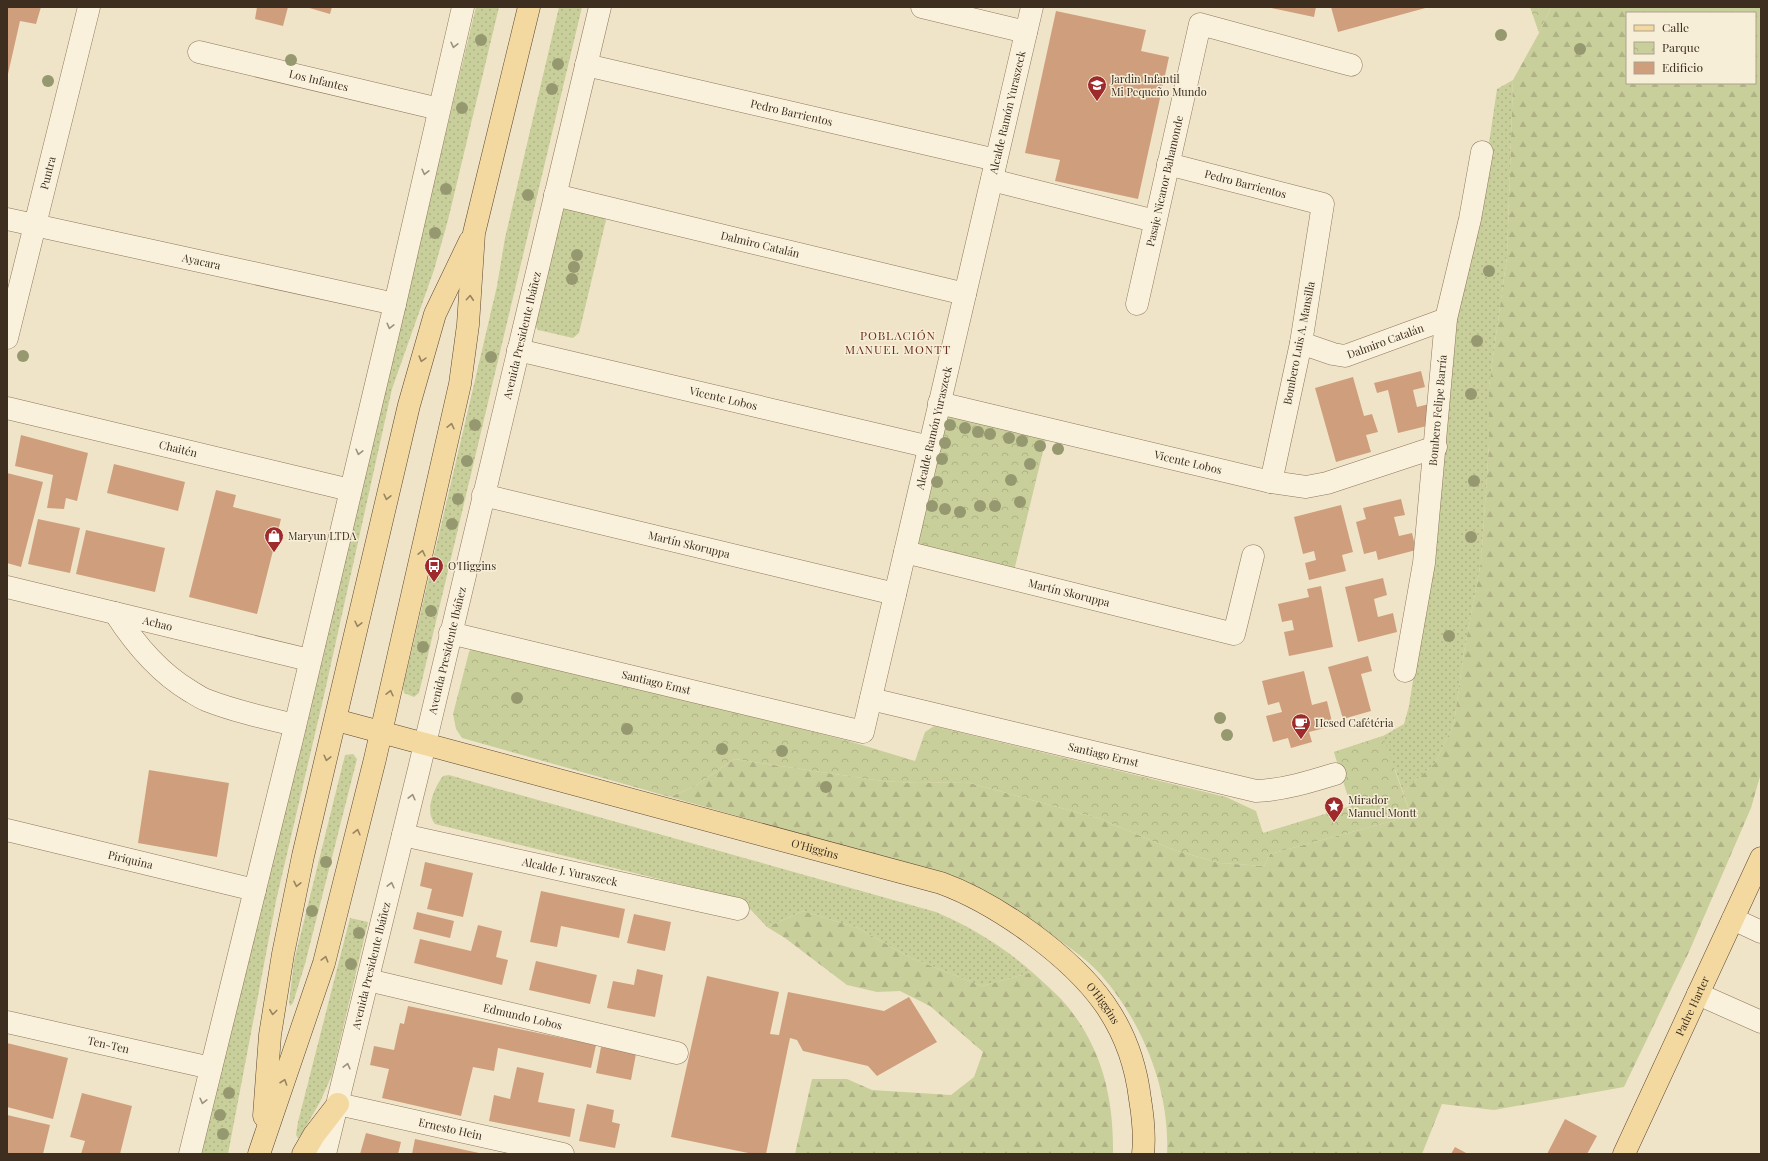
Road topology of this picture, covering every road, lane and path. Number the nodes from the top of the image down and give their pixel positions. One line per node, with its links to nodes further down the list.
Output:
1 (89, 7): 19 (street, Puntra)
2 (463, 7): 11 (street, one-way to 11)
3 (529, 7): 20 (main road)
4 (600, 7): 9 (street, Avenida Presidente Ibáñez)
5 (922, 7): 7 (street)
6 (1032, 7): 7 (street, Alcalde Ramón Yuraszeck)
7 (1026, 32): 14 (street, Alcalde Ramón Yuraszeck)
8 (199, 52): 11 (street, Los Infantes)
9 (586, 65): 14 (street, Pedro Barrientos); 15 (street, Avenida Presidente Ibáñez)
10 (1351, 65): 13 (street, Pasaje Nicanor Bahamonde)
11 (439, 109): 22 (street, one-way to 22)
12 (1482, 152): 24 (street, Bombero Felipe Barría)
13 (1168, 164): 16 (street, Pedro Barrientos); 18 (street, Pasaje Nicanor Bahamonde)
14 (994, 170): 18 (street, Pedro Barrientos); 21 (street, Alcalde Ramón Yuraszeck)
15 (555, 195): 21 (street, Dalmiro Catalán); 27 (street, Avenida Presidente Ibáñez)
16 (1323, 204): 26 (street, Bombero Luis A. Mansilla)
17 (7, 219): 19 (street, Ayacara)
18 (1155, 221): 23 (street, Pasaje Nicanor Bahamonde)
19 (34, 226): 22 (street, Ayacara); 25 (street, Puntra)
20 (474, 232): 44 (main road, one-way to 44); 46 (main road, one-way to 20)
21 (965, 294): 28 (street, Alcalde Ramón Yuraszeck)
22 (395, 304): 33 (street, one-way to 33)
23 (1137, 304)
24 (1446, 320): 26 (street, Dalmiro Catalán); 31 (street, Bombero Felipe Barría)
25 (7, 338)
26 (1301, 343): 32 (street, Bombero Luis A. Mansilla)
27 (518, 350): 30 (street, Vicente Lobos); 34 (street, Avenida Presidente Ibáñez)
28 (940, 403): 30 (street, Alcalde Ramón Yuraszeck); 32 (street, Vicente Lobos)
29 (7, 408): 33 (street, Chaitén)
30 (930, 446): 35 (street, Alcalde Ramón Yuraszeck)
31 (1436, 447): 32 (street, Vicente Lobos); 42 (street, Bombero Felipe Barría)
32 (1271, 482)
33 (350, 490): 41 (street)
34 (483, 495): 38 (street, Martín Skoruppa); 40 (street, Avenida Presidente Ibáñez)
35 (905, 552): 36 (street, Martín Skoruppa); 38 (street, Alcalde Ramón Yuraszeck)
36 (1253, 556)
37 (7, 587): 39 (street, Achao)
38 (895, 594): 43 (street, Alcalde Ramón Yuraszeck)
39 (115, 613): 41 (street, Achao); 45 (street)
40 (450, 633): 47 (street, Santiago Emst); 48 (street, Avenida Presidente Ibáñez)
41 (309, 660): 45 (street)
42 (1405, 671)
43 (871, 699): 47 (street, Alcalde Ramón Yuraszeck); 49 (street, Santiago Ernst)
44 (336, 720): 46 (main road, O'Higgins); 64 (main road, one-way to 64)
45 (295, 725): 53 (street)
46 (381, 731): 48 (main road, O'Higgins); 64 (main road, one-way to 46)
47 (863, 732)
48 (425, 742): 51 (street, Avenida Presidente Ibáñez, one-way to 48); 69 (main road, O'Higgins)
49 (1335, 774)
50 (7, 830): 53 (street, Piriquina)
51 (403, 835): 54 (street, Alcalde J. Yuraszeck); 57 (street, Avenida Presidente Ibáñez, one-way to 51)
52 (1761, 858): 55 (main road, Padre Harter)
53 (255, 890): 62 (street)
54 (738, 908)
55 (1733, 920): 56 (street); 58 (main road, Padre Harter)
56 (1761, 932)
57 (368, 980): 61 (street, Edmundo Lobos); 63 (street, Avenida Presidente Ibáñez, one-way to 57)
58 (1698, 994): 60 (street); 70 (main road, Padre Harter)
59 (7, 1022): 62 (street, Ten-Ten)
60 (1761, 1022)
61 (677, 1053)
62 (211, 1068): 65 (street, one-way to 65)
63 (338, 1104): 66 (main road); 67 (street, Avenida Presidente Ibáñez); 68 (street, Ernesto Hein)
64 (260, 1150)
65 (190, 1154)
66 (303, 1154)
67 (325, 1154)
68 (563, 1154)
69 (1143, 1154)
70 (1624, 1154)

